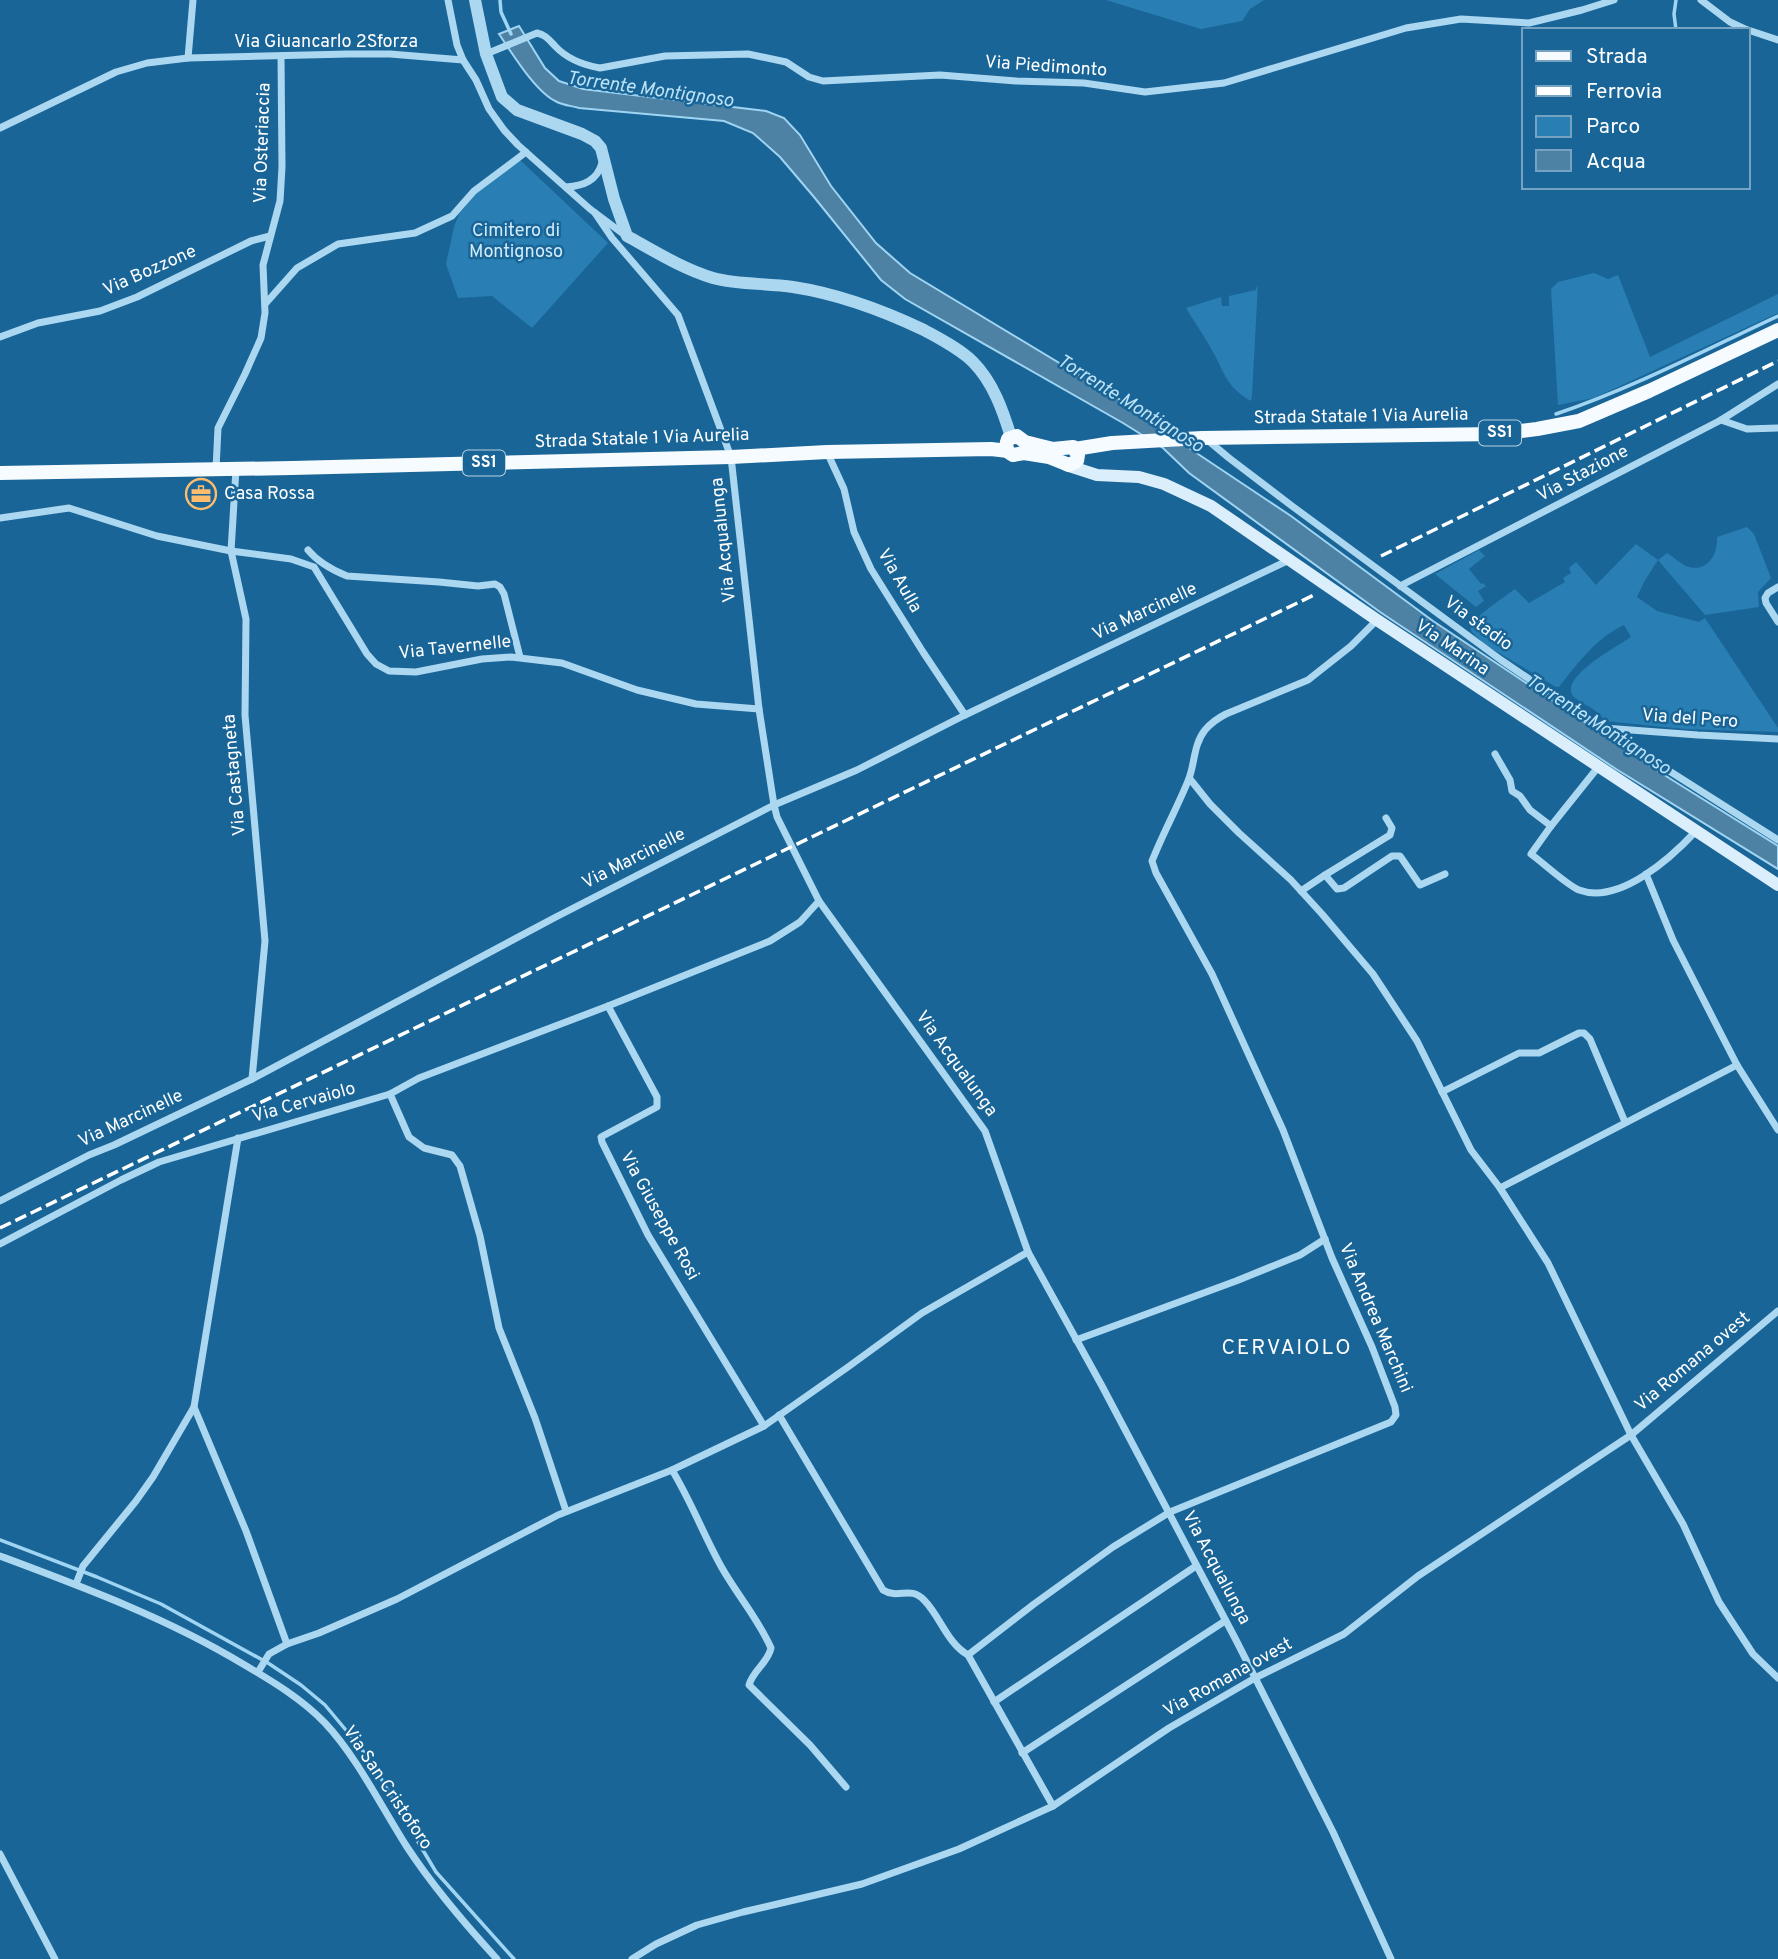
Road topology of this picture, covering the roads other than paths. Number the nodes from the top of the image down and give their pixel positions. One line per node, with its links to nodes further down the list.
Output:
1 (193, 0): 11 (street)
2 (448, 0): 12 (street)
3 (475, 0): 9 (street)
4 (1614, 0): 9 (street, Via Piedimonto)
5 (1701, 0): 6 (street)
6 (1744, 28)
7 (1750, 31): 8 (street)
8 (1778, 40)
9 (491, 53): 15 (street)
10 (281, 56): 11 (street, Via Giuancarlo 2Sforza); 12 (street, Via Giuancarlo 2Sforza); 18 (street, Via Osteriaccia)
11 (188, 58): 13 (street, Via Giuancarlo 2Sforza)
12 (463, 60): 14 (street)
13 (0, 128)
14 (526, 152): 16 (street); 20 (street)
15 (603, 156): 16 (street); 19 (street)
16 (566, 187): 17 (street)
17 (595, 213): 19 (street); 29 (street, Via Acqualunga)
18 (270, 236): 20 (street, Via Osteriaccia); 22 (street, Via Bozzone)
19 (626, 236): 27 (street)
20 (266, 303): 32 (street, Via Osteriaccia)
21 (1778, 330): 26 (main road, Strada Statale 1 Via Aurelia / SS1)
22 (0, 337)
23 (1778, 384): 24 (street, Via Stazione)
24 (1721, 420): 25 (street); 38 (street, Via Stazione)
25 (1778, 428)
26 (1204, 438): 30 (main road, Strada Statale 1 Via Aurelia / SS1); 38 (street, Via stadio)
27 (1012, 443): 28 (main road, Strada Statale 1 Via Aurelia / SS1); 30 (main road)
28 (827, 452): 29 (main road, Strada Statale 1 Via Aurelia / SS1); 44 (street, Via Aulla)
29 (731, 457): 31 (main road, Strada Statale 1 Via Aurelia / SS1); 43 (street, Via Acqualunga)
30 (1073, 459): 37 (main road, Via Marina)
31 (236, 469): 32 (main road, Strada Statale 1 Via Aurelia / SS1); 36 (street, Via Castagneta)
32 (215, 470): 33 (main road, Strada Statale 1 Via Aurelia / SS1)
33 (0, 473)
34 (0, 518): 36 (street, Via Tavernelle)
35 (308, 550): 42 (street)
36 (231, 551): 42 (street, Via Tavernelle); 63 (street, Via Castagneta)
37 (1290, 559): 40 (main road, Via Marina); 44 (street, Via Marcinelle)
38 (1400, 586): 45 (street, Via stadio)
39 (1778, 587): 41 (street)
40 (1377, 620): 48 (main road, Via Marina); 49 (street)
41 (1778, 622)
42 (520, 657): 43 (street, Via Tavernelle)
43 (760, 709): 50 (street, Via Acqualunga)
44 (965, 715): 50 (street, Via Marcinelle)
45 (1600, 727): 46 (street, Via del Pero); 54 (street, Via stadio)
46 (1778, 739)
47 (1495, 754): 52 (street)
48 (1599, 766): 52 (street); 53 (main road, Via Marina)
49 (1190, 779): 59 (street); 71 (street, Via Andrea Marchini)
50 (774, 805): 60 (street, Via Acqualunga); 63 (street, Via Marcinelle)
51 (1386, 818): 57 (street)
52 (1551, 826): 56 (street)
53 (1696, 831): 56 (street); 58 (main road, Via Marina)
54 (1778, 840)
55 (1445, 874): 57 (street)
56 (1646, 874): 62 (street)
57 (1325, 875): 59 (street)
58 (1778, 885)
59 (1301, 891): 64 (street)
60 (819, 901): 61 (street, Via Cervaiolo); 73 (street, Via Acqualunga)
61 (608, 1006): 65 (street, Via Cervaiolo); 78 (street, Via Giuseppe Rosi)
62 (1737, 1065): 66 (street); 67 (street)
63 (252, 1079): 70 (street, Via Marcinelle)
64 (1442, 1092): 66 (street); 69 (street)
65 (390, 1094): 68 (street, Via Cervaiolo); 81 (street)
66 (1625, 1122): 69 (street)
67 (1778, 1130)
68 (238, 1138): 72 (street); 76 (street, Via Cervaiolo)
69 (1500, 1188): 79 (street)
70 (0, 1201)
71 (1325, 1240): 75 (street); 82 (street, Via Andrea Marchini)
72 (0, 1244)
73 (1028, 1252): 75 (street, Via Acqualunga); 77 (street)
74 (1778, 1311): 79 (street, Via Romana ovest)
75 (1076, 1340): 82 (street, Via Acqualunga)
76 (194, 1407): 85 (street, Via Cervaiolo); 87 (street)
77 (779, 1415): 78 (street); 88 (street)
78 (764, 1426): 80 (street)
79 (1631, 1435): 90 (street, Via Romana ovest); 91 (street)
80 (672, 1470): 81 (street); 94 (street)
81 (566, 1511): 87 (street)
82 (1170, 1512): 84 (street, Via Acqualunga); 88 (street, Via Andrea Marchini)
83 (0, 1556): 85 (street, Via San Cristoforo)
84 (1196, 1566): 86 (street, Via Acqualunga); 92 (street)
85 (77, 1582): 89 (street, Via San Cristoforo)
86 (1226, 1620): 90 (street, Via Acqualunga); 93 (street)
87 (287, 1644): 89 (street)
88 (968, 1655): 92 (street)
89 (259, 1670): 98 (street, Via San Cristoforo)
90 (1255, 1678): 95 (street, Via Romana ovest); 100 (street, Via Acqualunga)
91 (1778, 1678)
92 (994, 1702): 93 (street)
93 (1022, 1753): 95 (street)
94 (846, 1787)
95 (1053, 1806): 99 (street, Via Romana ovest)
96 (0, 1854): 97 (street)
97 (55, 1959)
98 (497, 1959)
99 (632, 1959)
100 (1391, 1959)

